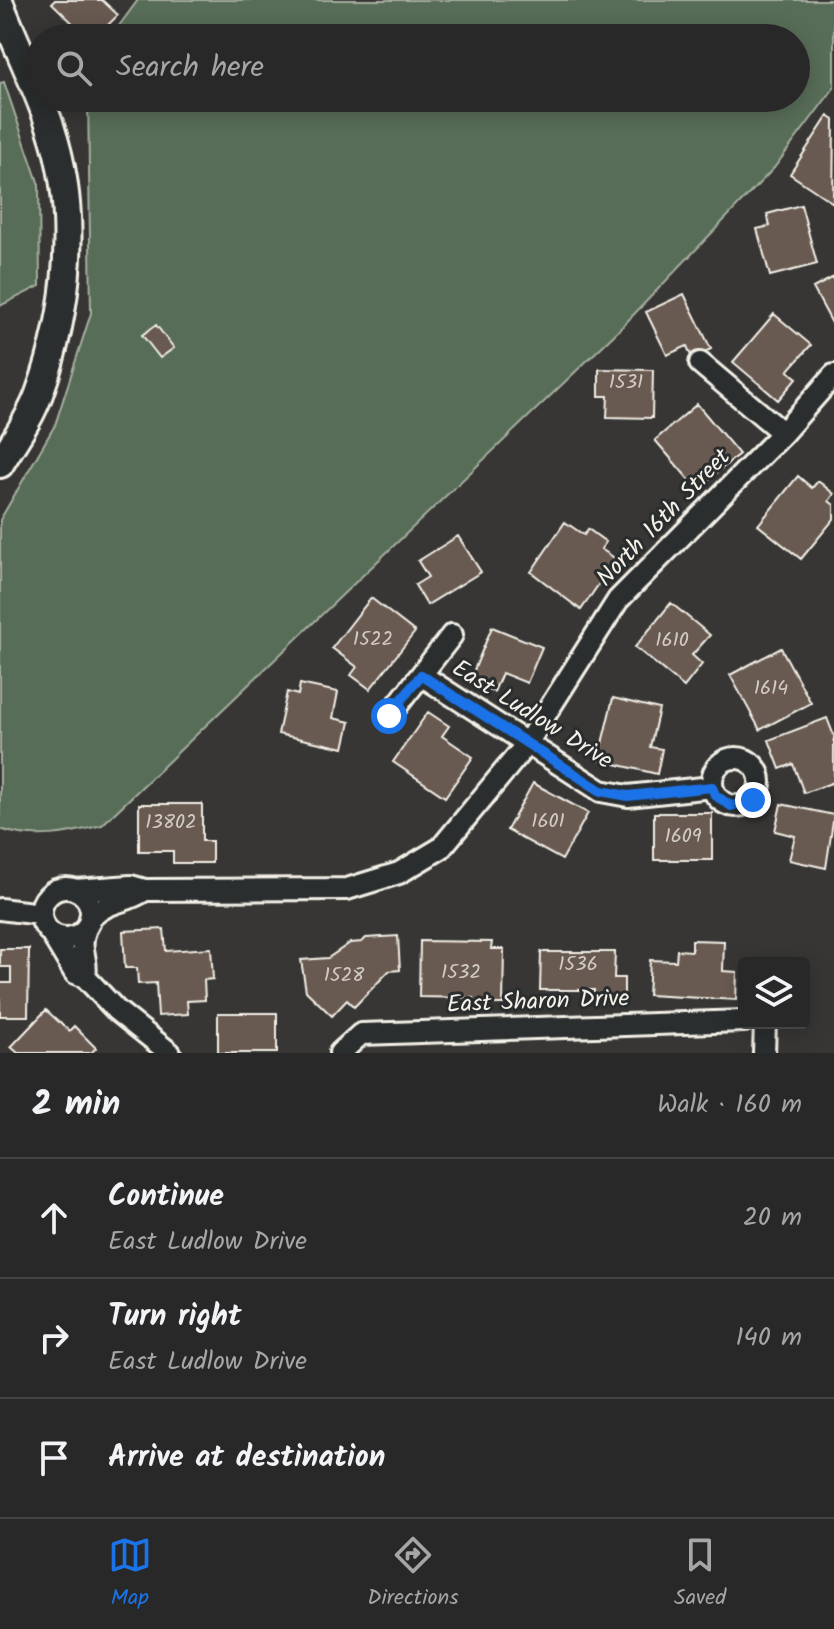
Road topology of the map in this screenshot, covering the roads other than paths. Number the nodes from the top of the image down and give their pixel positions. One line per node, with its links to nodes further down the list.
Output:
1 (0, 4): 2 (street)
2 (24, 63)
3 (44, 112): 7 (street)
4 (700, 363): 6 (street)
5 (834, 375): 6 (street, North 16th Street)
6 (783, 433): 11 (street, North 16th Street)
7 (0, 464)
8 (452, 635): 9 (street, East Ludlow Drive)
9 (421, 675): 10 (street, East Ludlow Drive); 11 (street, East Ludlow Drive)
10 (389, 716)
11 (526, 745): 12 (street, East Ludlow Drive); 14 (street, North 16th Street)
12 (712, 787)
13 (75, 890): 14 (street, North 16th Street); 16 (street); 17 (street)
14 (145, 890): 17 (street, North 16th Street)
15 (0, 909): 16 (street)
16 (41, 914): 18 (street)
17 (88, 923): 18 (street); 19 (street)
18 (51, 933): 19 (street)
19 (85, 977): 22 (street)
20 (738, 1021): 23 (street, East Sharon Drive)
21 (765, 1029): 24 (street)
22 (170, 1053)
23 (340, 1053)
24 (764, 1053)

